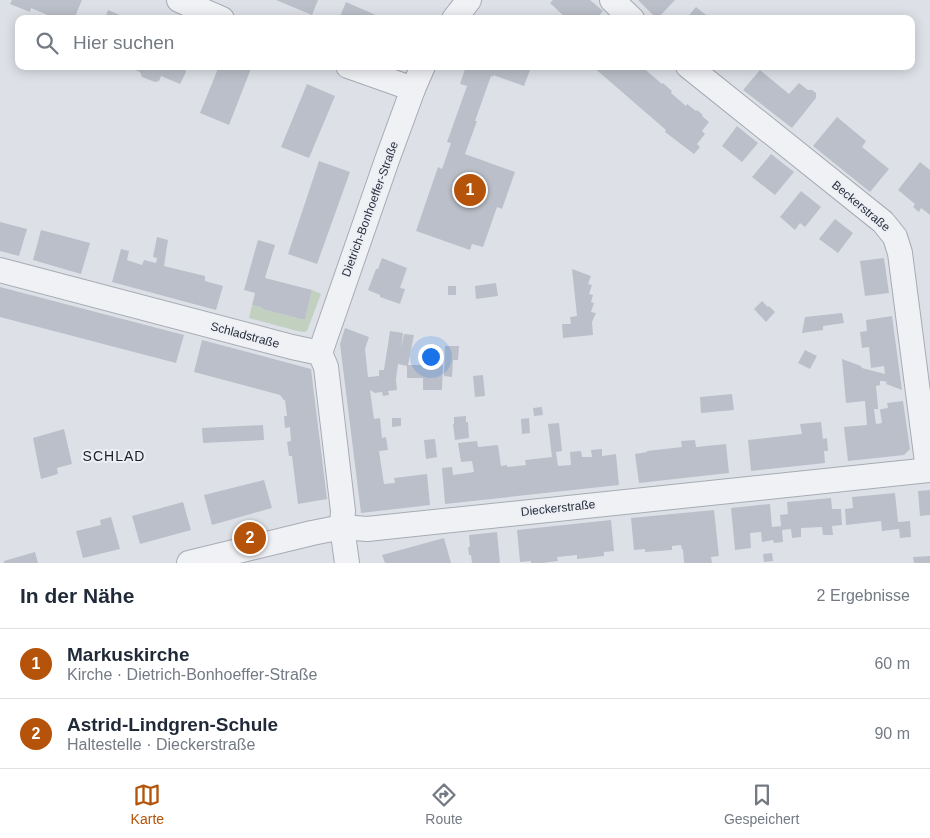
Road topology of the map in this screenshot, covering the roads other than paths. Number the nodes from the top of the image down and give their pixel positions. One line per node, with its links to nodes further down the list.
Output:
1 (179, 0): 4 (street)
2 (469, 0): 5 (street)
3 (612, 0): 6 (street)
4 (213, 15)
5 (457, 15)
6 (628, 15)
7 (359, 70): 10 (street)
8 (421, 70): 10 (street, Dietrich-Bonhoeffer-Straße)
9 (693, 70): 13 (street, Beckerstraße)
10 (413, 89): 12 (street, Dietrich-Bonhoeffer-Straße)
11 (0, 270): 12 (street, Schladstraße)
12 (320, 353): 14 (street)
13 (929, 470): 14 (street, Dieckerstraße)
14 (342, 527): 15 (street, Dieckerstraße); 16 (street)
15 (189, 563)
16 (347, 563)

